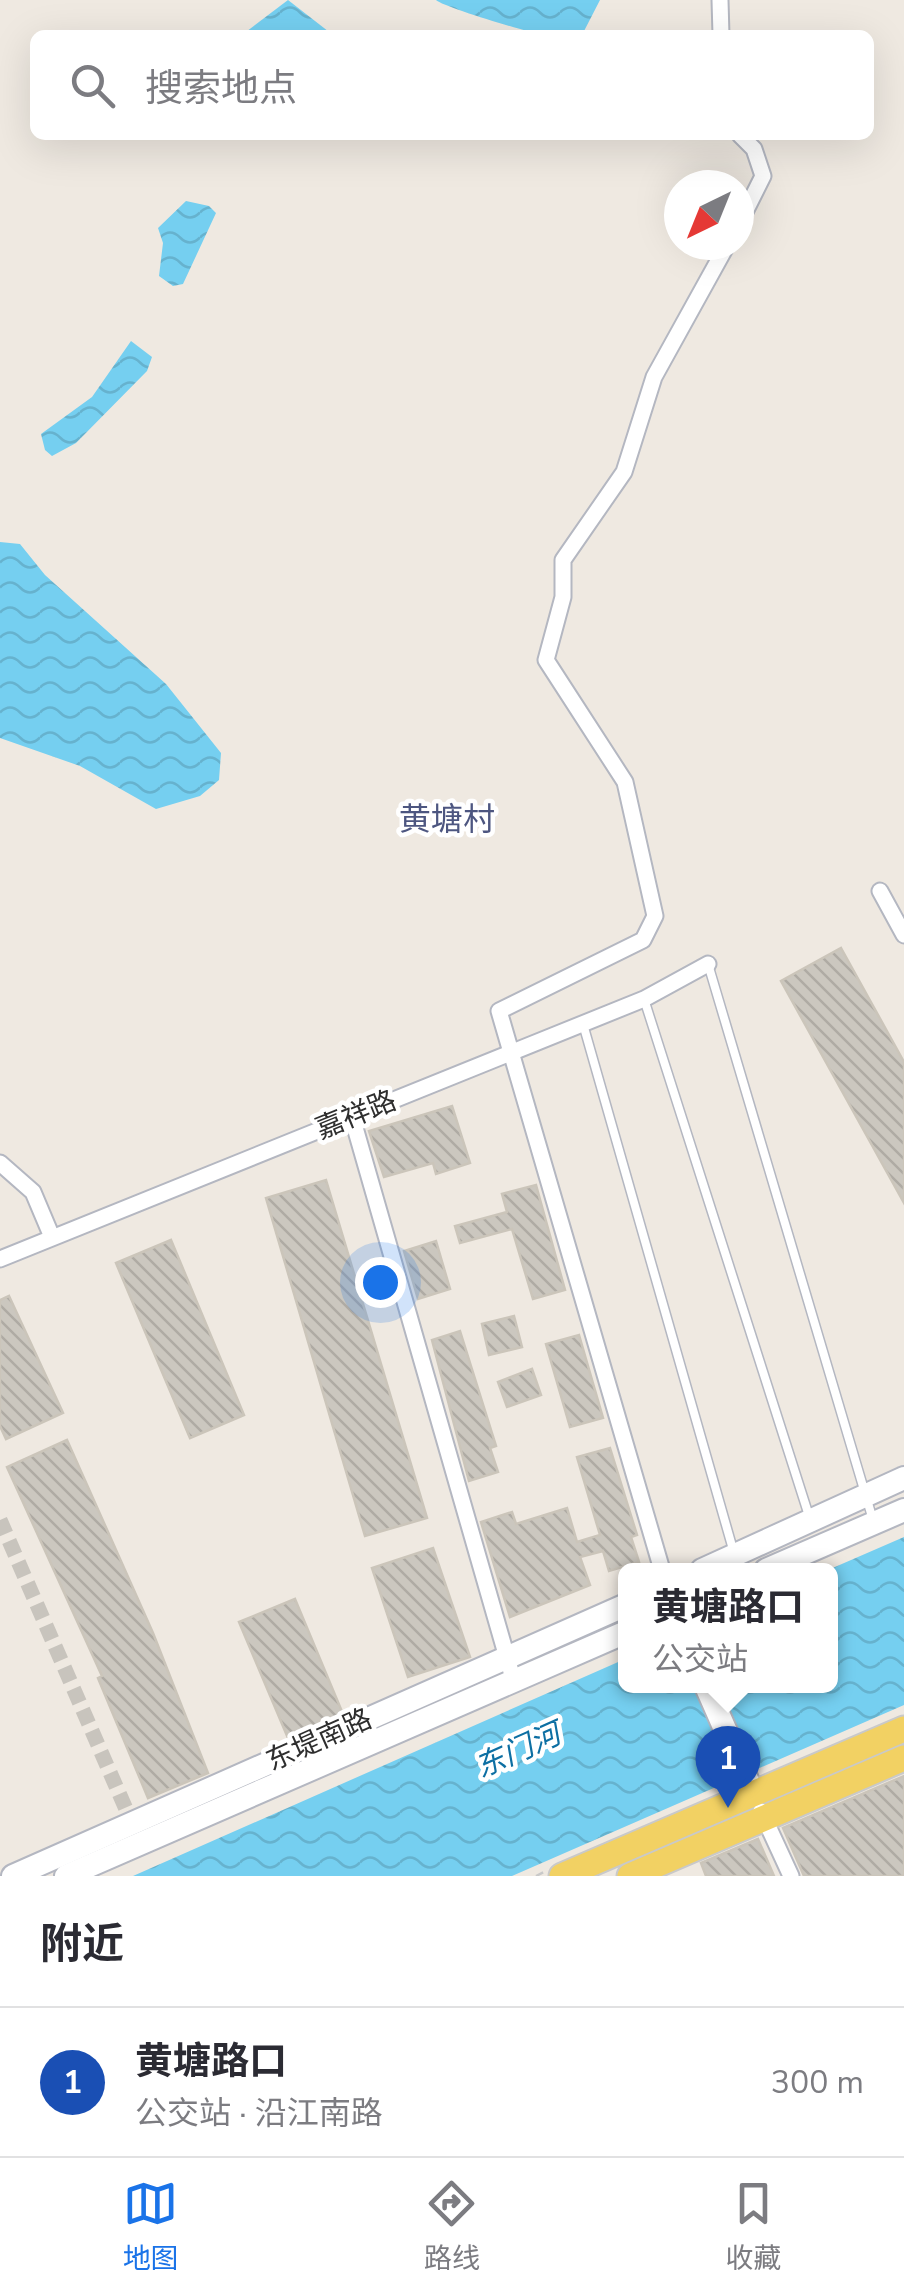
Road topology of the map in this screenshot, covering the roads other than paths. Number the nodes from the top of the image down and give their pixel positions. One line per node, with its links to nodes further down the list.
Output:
1 (720, 0): 2 (street)
2 (720, 30)
3 (745, 140): 4 (street)
4 (754, 194)
5 (720, 260): 11 (street)
6 (880, 891): 7 (street)
7 (904, 935)
8 (708, 964): 9 (street, 嘉祥路); 17 (lane)
9 (644, 999): 10 (street, 嘉祥路); 19 (lane)
10 (583, 1024): 11 (street, 嘉祥路); 21 (lane)
11 (510, 1054): 12 (street, 嘉祥路); 22 (street)
12 (352, 1117): 14 (street, 嘉祥路); 27 (street)
13 (0, 1163): 14 (street)
14 (52, 1236): 15 (street, 嘉祥路)
15 (0, 1258)
16 (904, 1478): 17 (main road)
17 (863, 1496): 19 (main road); 20 (lane)
18 (904, 1510): 20 (main road)
19 (810, 1521): 21 (main road)
20 (874, 1524): 24 (main road)
21 (735, 1556): 23 (main road)
22 (660, 1563)
23 (718, 1563)
24 (782, 1563)
25 (618, 1608): 27 (main road, 东堤南路)
26 (618, 1636): 28 (main road, 东堤南路)
27 (506, 1657): 28 (street); 34 (main road, 东堤南路)
28 (514, 1682): 35 (main road, 东堤南路)
29 (709, 1693): 32 (main road)
30 (904, 1729): 32 (main road)
31 (904, 1758): 33 (main road)
32 (754, 1793): 33 (street); 36 (main road)
33 (764, 1818): 37 (main road); 38 (street)
34 (13, 1876)
35 (66, 1876)
36 (562, 1876)
37 (630, 1876)
38 (790, 1876)

